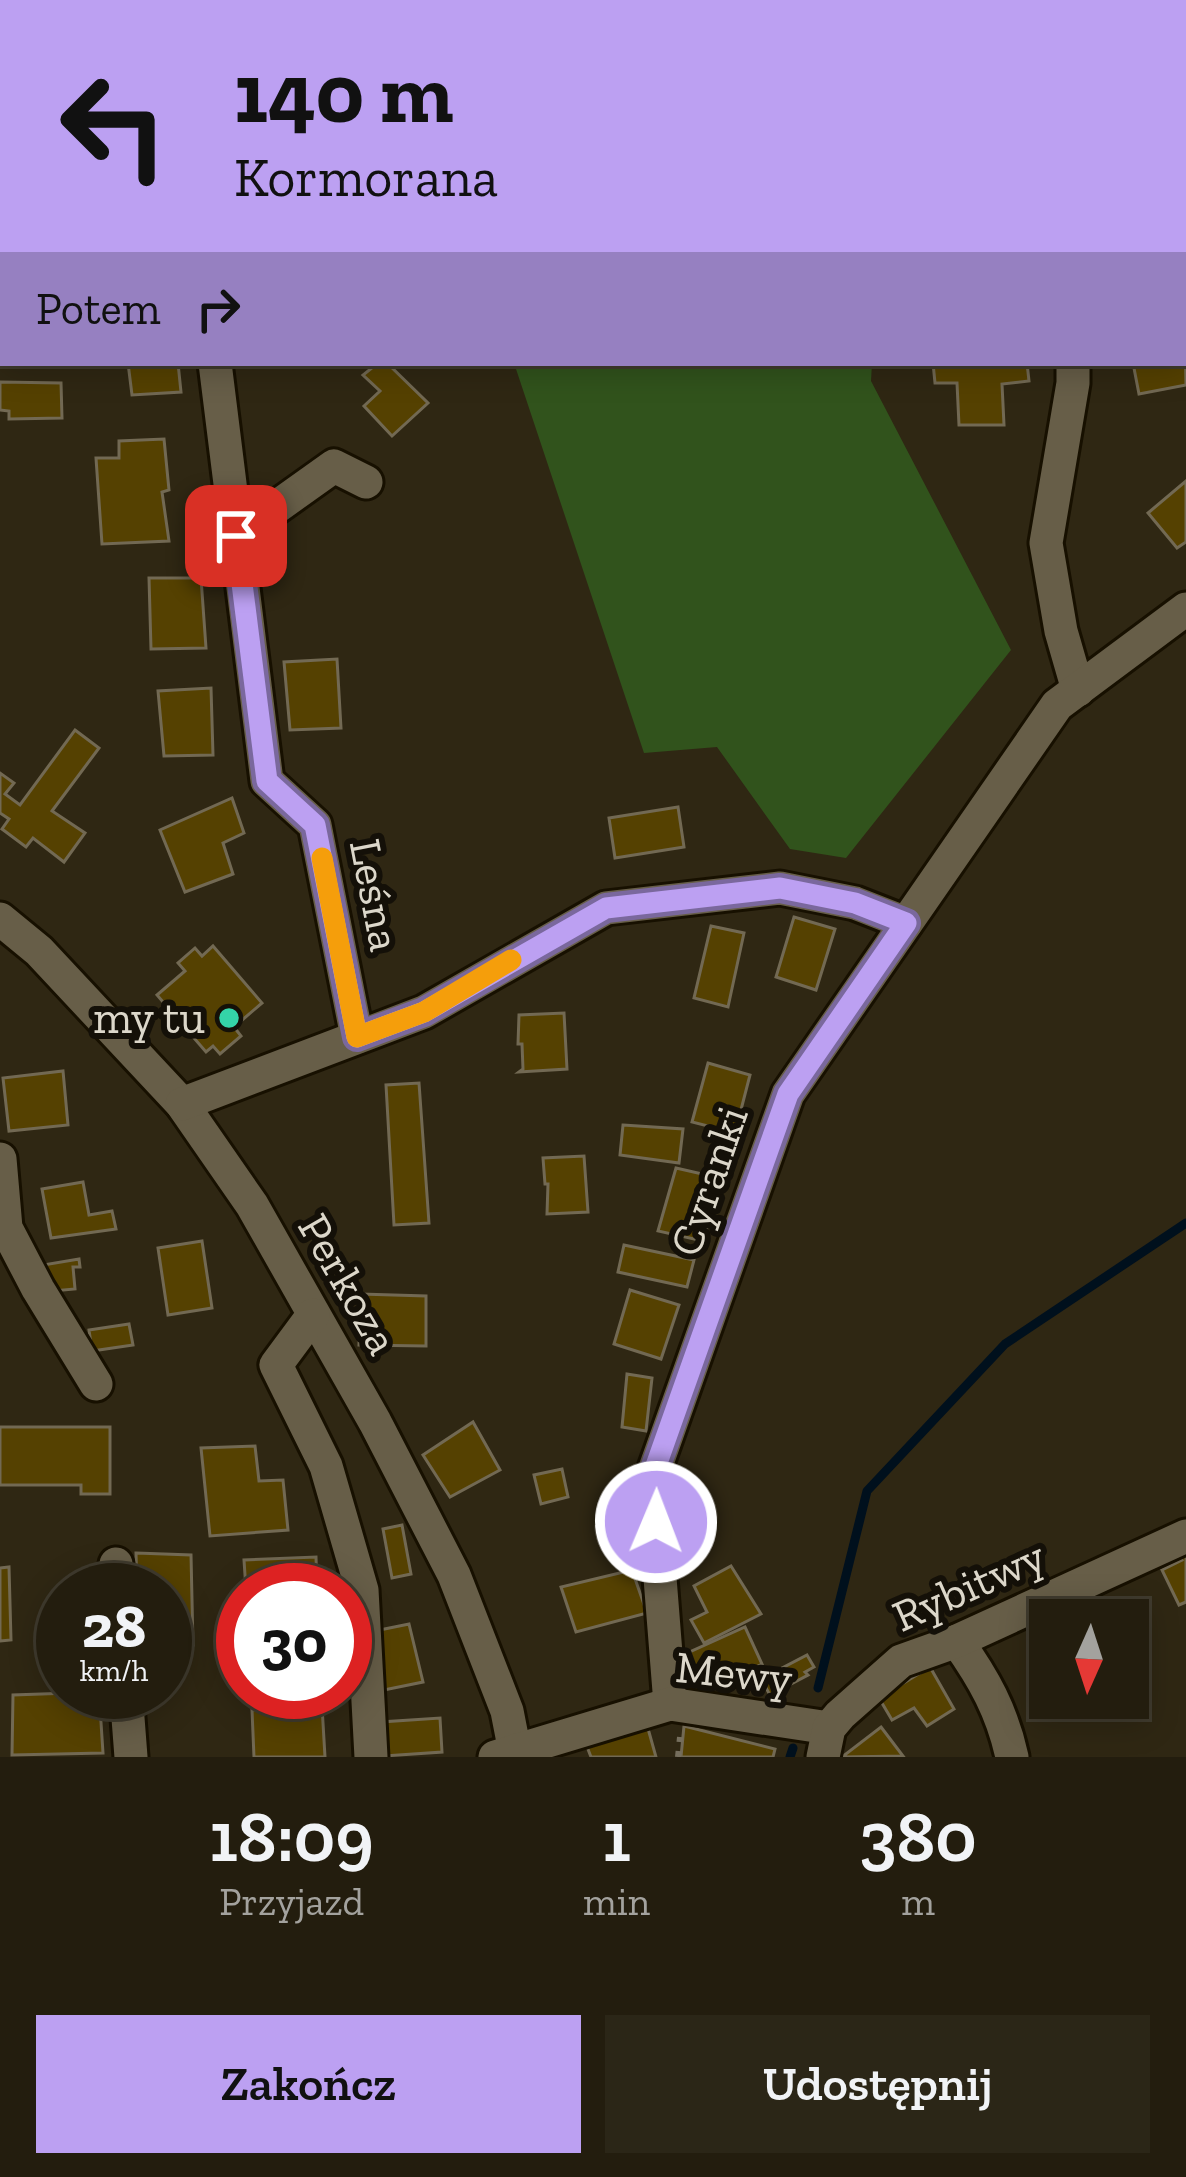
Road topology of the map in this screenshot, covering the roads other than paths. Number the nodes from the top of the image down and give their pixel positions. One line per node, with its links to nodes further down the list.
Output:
1 (215, 366): 4 (street, Leśna)
2 (1072, 366): 8 (street)
3 (366, 482): 4 (street)
4 (236, 536): 11 (street, Leśna)
5 (1186, 609): 7 (street, Cyranki)
6 (1186, 645): 7 (street)
7 (1129, 653): 8 (street, Cyranki)
8 (1078, 691): 10 (street, Cyranki)
9 (0, 919): 12 (street, Perkoza)
10 (906, 923): 11 (street); 18 (street, Cyranki)
11 (357, 1037): 12 (street)
12 (182, 1103): 14 (street, Perkoza)
13 (0, 1160): 15 (street)
14 (314, 1315): 21 (street, Perkoza); 23 (street)
15 (96, 1384)
16 (1186, 1536): 17 (street, Rybitwy)
17 (957, 1641): 20 (street, Rybitwy); 24 (street)
18 (670, 1704): 20 (street, Mewy); 21 (street, Mewy)
19 (128, 1719): 22 (street)
20 (826, 1743)
21 (509, 1754)
22 (131, 1757)
23 (371, 1757)
24 (1012, 1757)

